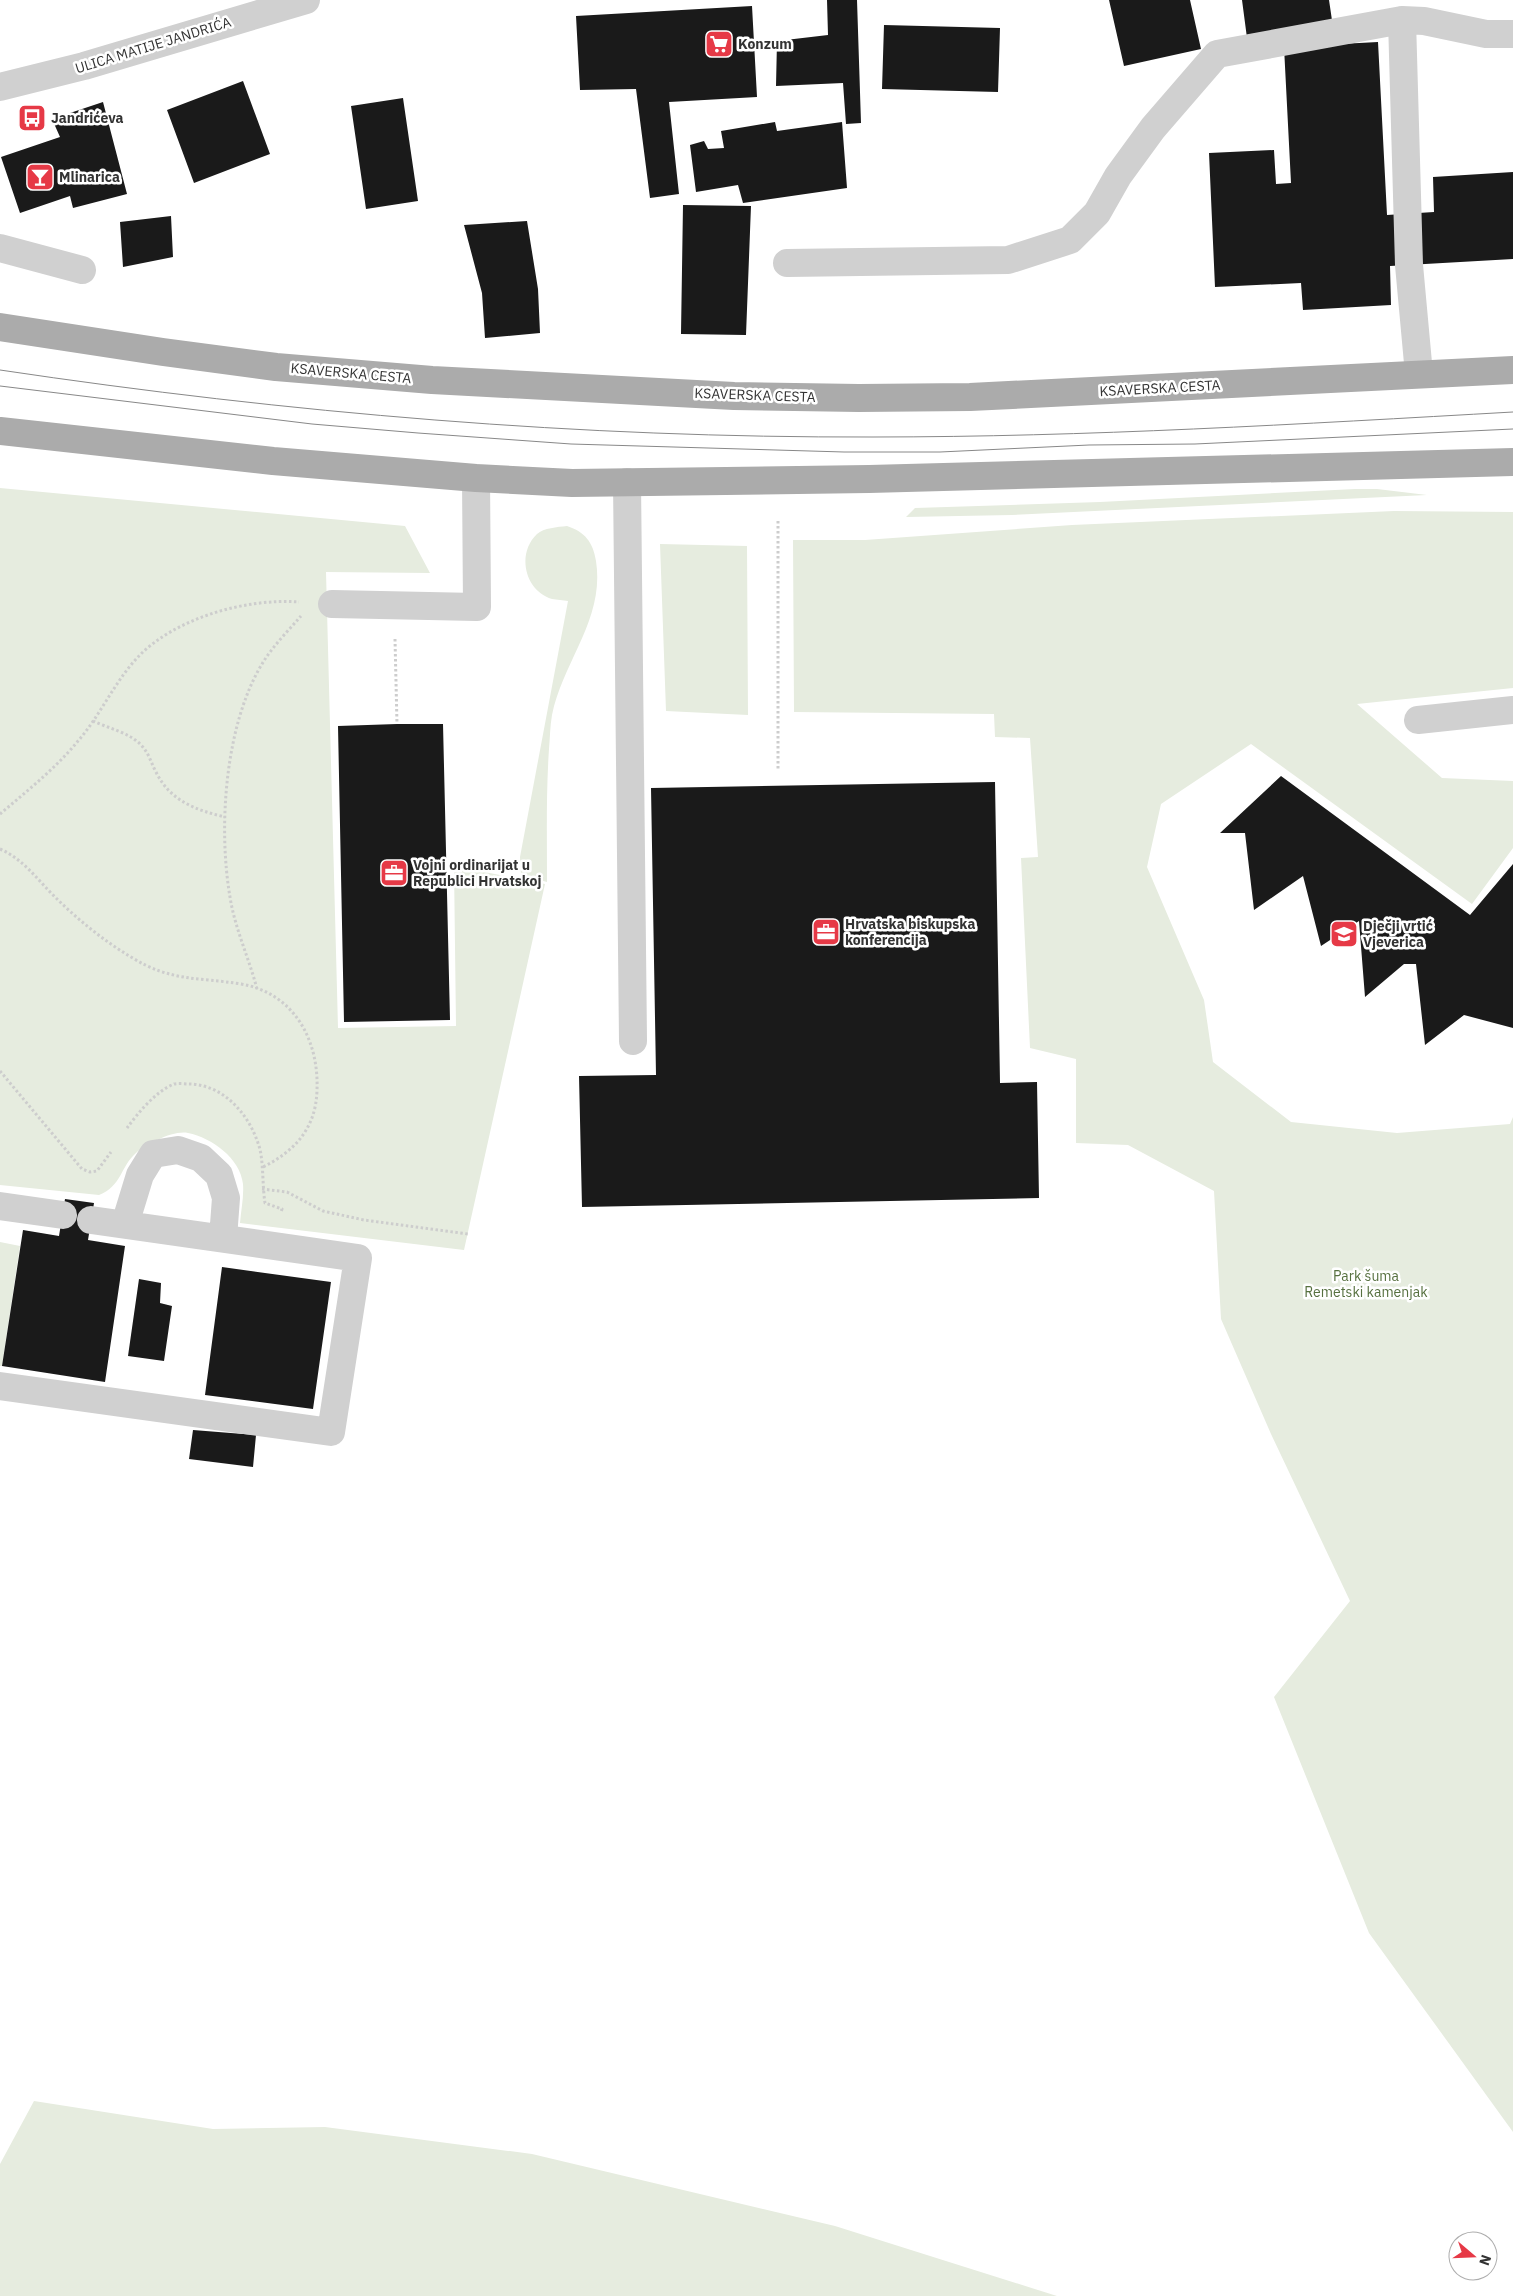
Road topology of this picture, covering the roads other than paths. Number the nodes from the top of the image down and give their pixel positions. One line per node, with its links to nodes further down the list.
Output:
1 (299, 1): 4 (street, ULICA MATIJE JANDRIĆA)
2 (1402, 20): 3 (street); 6 (street); 10 (street)
3 (1513, 34)
4 (0, 87)
5 (0, 248): 7 (street)
6 (787, 263)
7 (82, 270)
8 (0, 327): 10 (main road, KSAVERSKA CESTA)
9 (1513, 370): 10 (main road, KSAVERSKA CESTA)
10 (1419, 374)
11 (0, 431): 13 (main road)
12 (1513, 462): 14 (main road)
13 (476, 478): 14 (main road); 15 (street)
14 (626, 482): 18 (street)
15 (322, 603)
16 (1513, 710): 17 (street)
17 (1418, 720)
18 (633, 1041)
19 (0, 1206): 20 (street)
20 (63, 1215)
21 (91, 1220): 22 (street)
22 (125, 1224): 23 (street); 23 (street)
23 (223, 1238): 24 (street)
24 (0, 1386)

